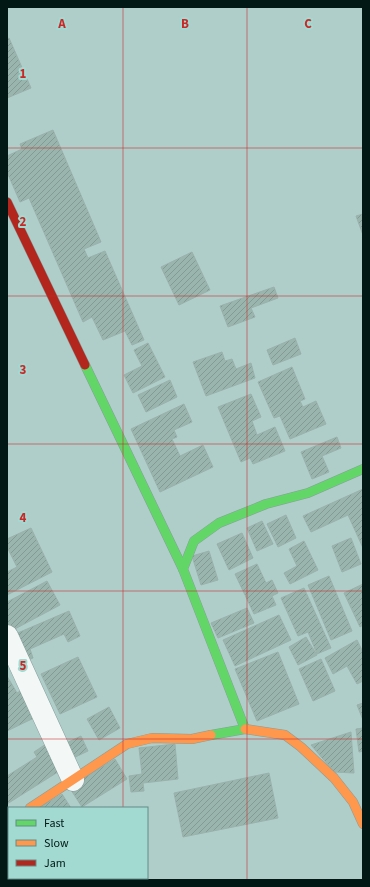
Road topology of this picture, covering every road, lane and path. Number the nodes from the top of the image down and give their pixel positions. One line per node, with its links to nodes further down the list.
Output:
1 (7, 202): 3 (street)
2 (363, 469): 3 (street)
3 (183, 569): 5 (street)
4 (7, 636): 6 (street)
5 (245, 729): 6 (street); 8 (street)
6 (73, 780): 7 (street)
7 (32, 807)
8 (363, 824)

